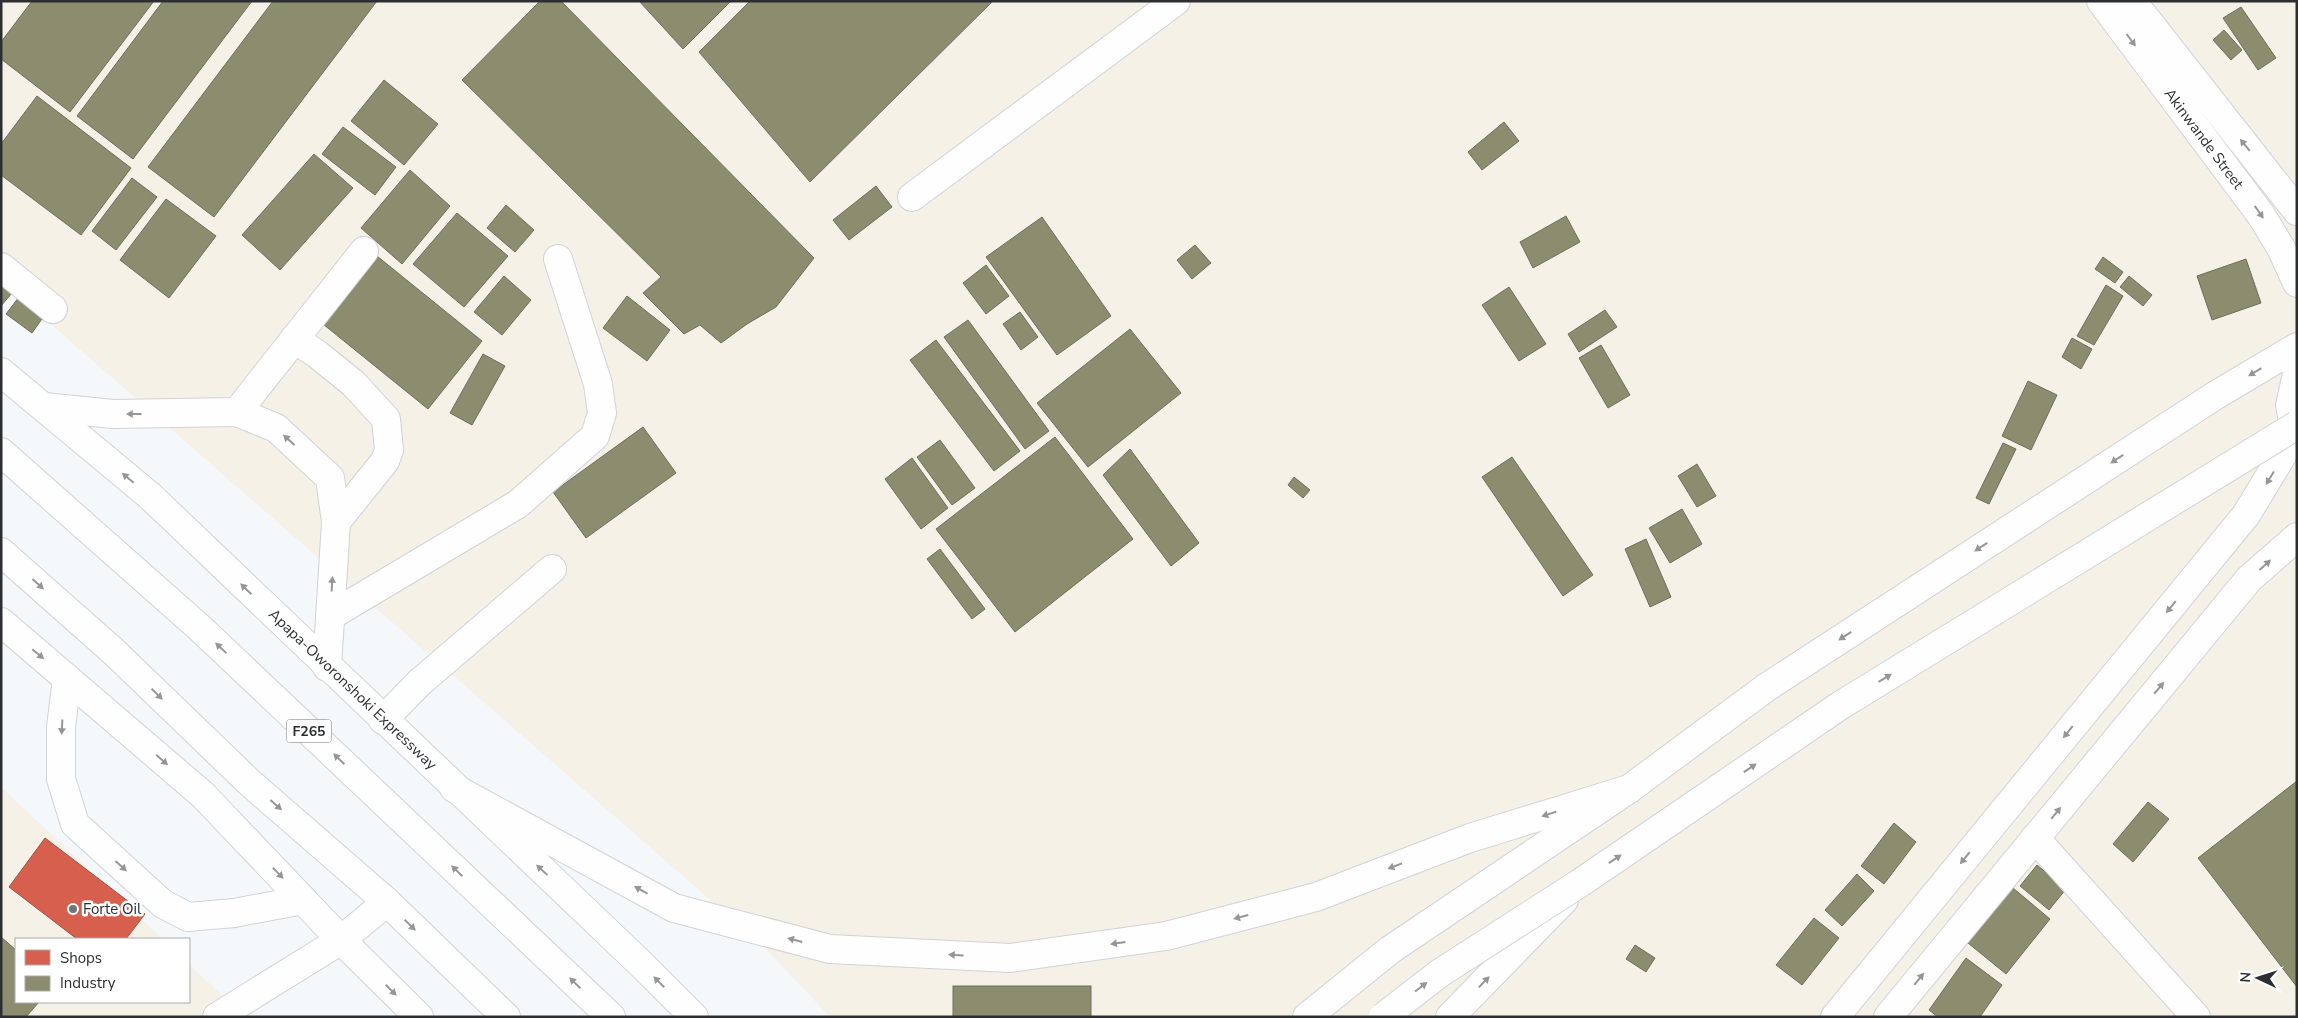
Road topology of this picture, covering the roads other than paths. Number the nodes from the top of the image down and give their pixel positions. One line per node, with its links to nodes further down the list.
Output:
1 (1176, 1): 4 (main road)
2 (2101, 1): 9 (main road, Akinwande Street, one-way to 9)
3 (2132, 1): 5 (main road, Akinwande Street, one-way to 3)
4 (912, 197)
5 (2297, 211)
6 (364, 251): 11 (main road)
7 (558, 259): 23 (main road)
8 (1, 267): 10 (main road)
9 (2297, 283)
10 (53, 308)
11 (294, 339): 16 (main road); 19 (main road)
12 (2297, 347): 29 (main road, one-way to 29)
13 (1, 372): 15 (main road, Apapa-Oworonshoki Expressway)
14 (2297, 374): 17 (main road)
15 (44, 408): 16 (main road, one-way to 15); 25 (main road, Apapa-Oworonshoki Expressway, one-way to 15)
16 (237, 412): 19 (main road, one-way to 16)
17 (2296, 434): 31 (main road, one-way to 17, bridge); 43 (main road, one-way to 43)
18 (1, 452): 38 (main road, F265, one-way to 18)
19 (336, 522): 23 (main road, one-way to 19)
20 (2297, 537): 30 (main road, one-way to 20)
21 (1, 552): 33 (main road, one-way to 33)
22 (552, 569): 27 (main road)
23 (330, 616): 25 (main road)
24 (1, 622): 26 (main road, one-way to 26)
25 (327, 667): 27 (main road, Apapa-Oworonshoki Expressway)
26 (67, 678): 32 (main road, one-way to 32); 32 (main road, one-way to 32)
27 (383, 720): 28 (main road, Apapa-Oworonshoki Expressway)
28 (454, 788): 29 (main road, one-way to 28); 39 (main road, Apapa-Oworonshoki Expressway, one-way to 28)
29 (1629, 789): 40 (main road)
30 (2035, 838): 44 (main road, one-way to 30); 45 (main road)
31 (1580, 883): 41 (main road, one-way to 31, bridge); 42 (main road, one-way to 31, bridge)
32 (303, 900): 34 (main road)
33 (387, 902): 34 (main road); 37 (main road, one-way to 37)
34 (341, 940): 35 (main road); 36 (main road, one-way to 36)
35 (217, 1017)
36 (419, 1017)
37 (506, 1017)
38 (610, 1017)
39 (694, 1017)
40 (1307, 1017)
41 (1383, 1017)
42 (1450, 1017)
43 (1835, 1017)
44 (1888, 1017)
45 (2196, 1017)

